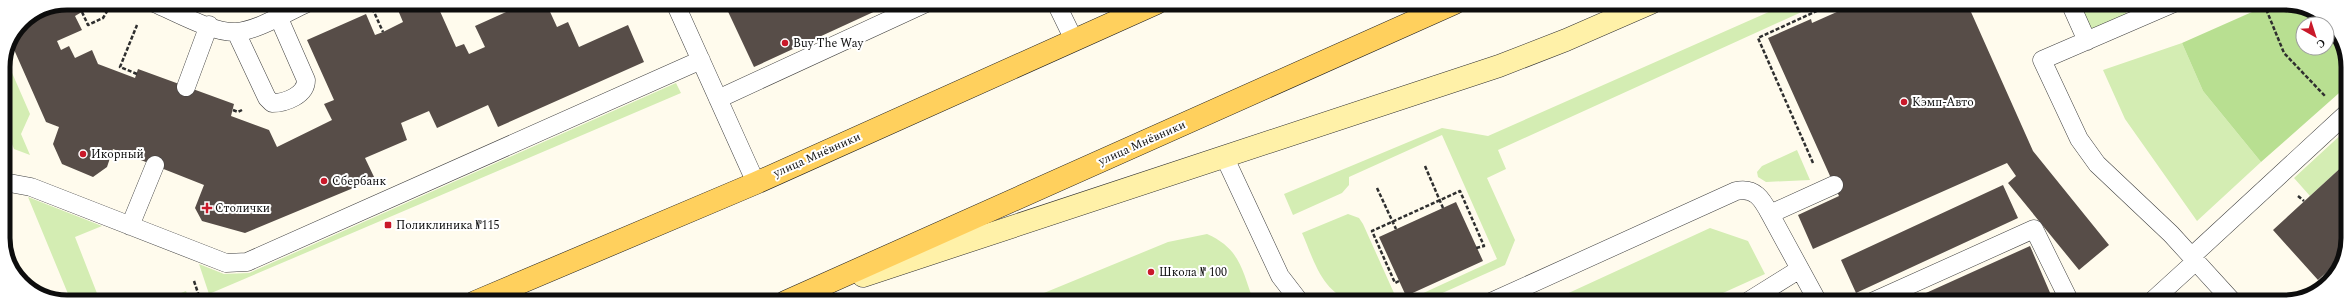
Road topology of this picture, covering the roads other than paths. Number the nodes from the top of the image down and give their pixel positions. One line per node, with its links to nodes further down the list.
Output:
1 (172, 10): 12 (lane)
2 (291, 10): 11 (lane)
3 (678, 10): 16 (lane)
4 (911, 10): 18 (lane)
5 (1059, 10): 14 (lane)
6 (1141, 10): 14 (main road, улица Мнёвники)
7 (1439, 10): 30 (main road, улица Мнёвники)
8 (1635, 10): 20 (main road)
9 (2073, 10): 15 (lane)
10 (2160, 10): 15 (lane)
11 (278, 16): 13 (lane); 13 (lane)
12 (209, 25): 13 (lane); 17 (lane)
13 (236, 32)
14 (1074, 40): 23 (main road, улица Мнёвники)
15 (2087, 41): 27 (lane)
16 (701, 60): 18 (lane); 26 (lane)
17 (186, 87)
18 (718, 99): 23 (lane)
19 (2341, 118): 27 (lane)
20 (1225, 158): 31 (main road); 32 (lane)
21 (155, 165): 26 (lane)
22 (10, 183): 26 (lane)
23 (756, 183): 29 (main road, улица Мнёвники)
24 (1829, 187): 25 (lane)
25 (1770, 214): 28 (lane); 33 (lane)
26 (130, 226)
27 (2194, 259): 38 (lane); 39 (lane)
28 (1800, 269): 34 (lane); 35 (lane)
29 (492, 295)
30 (800, 295)
31 (805, 295)
32 (1295, 295)
33 (1506, 295)
34 (1758, 295)
35 (1814, 295)
36 (1888, 295): 37 (lane)
37 (2067, 295)
38 (2158, 295)
39 (2227, 295)

